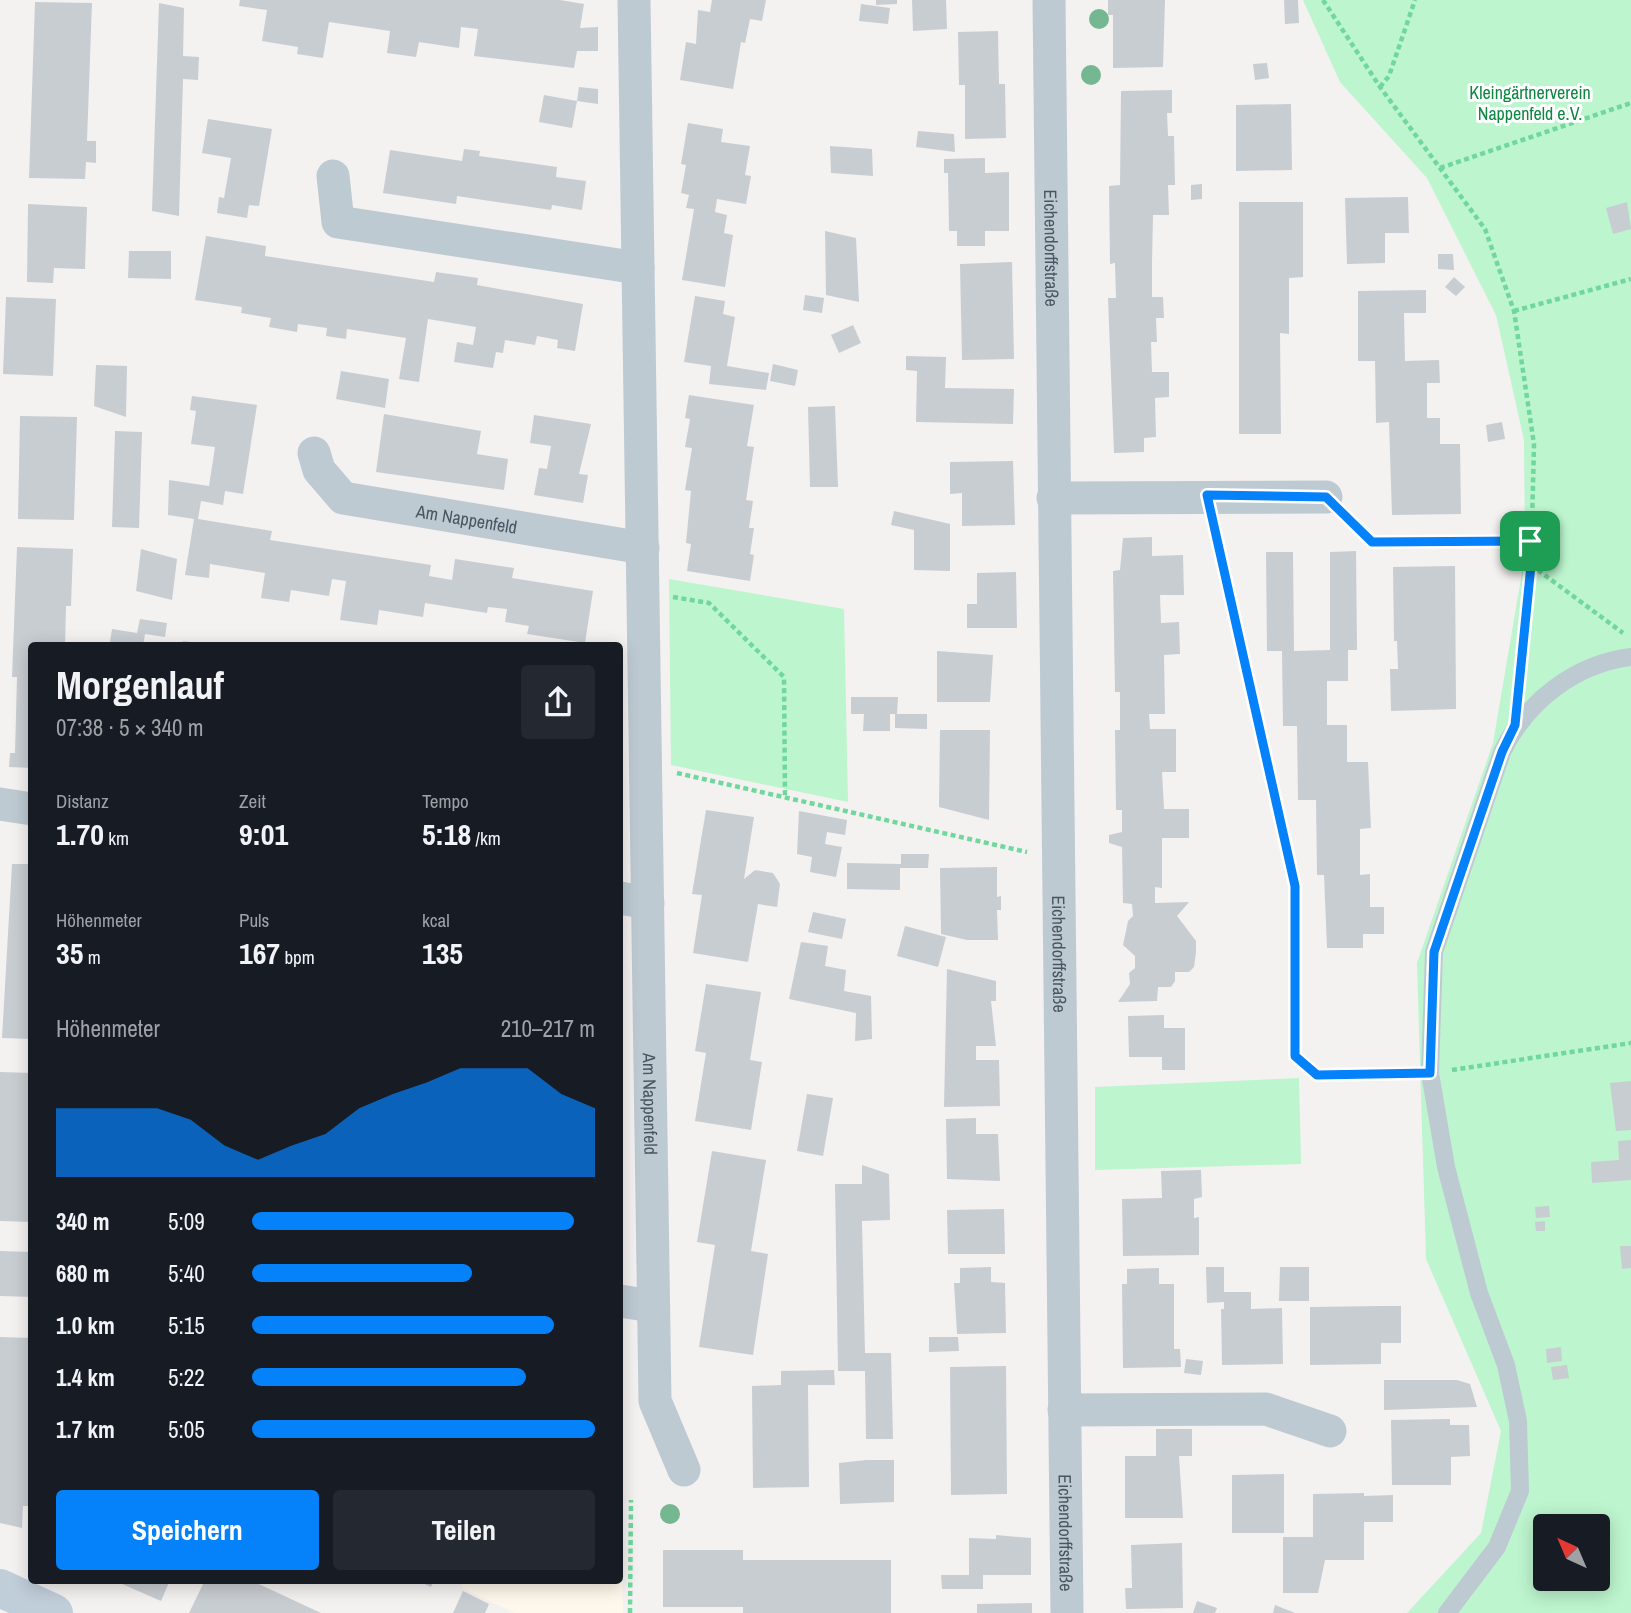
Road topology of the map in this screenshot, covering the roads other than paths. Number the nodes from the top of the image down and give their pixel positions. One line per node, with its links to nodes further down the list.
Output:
1 (635, 0): 4 (street, Am Nappenfeld)
2 (1049, 0): 7 (street, Eichendorffstraße)
3 (333, 176): 4 (street)
4 (638, 268): 8 (street, Am Nappenfeld)
5 (314, 453): 8 (street, Am Nappenfeld)
6 (1326, 497): 7 (street)
7 (1053, 498): 15 (street, Eichendorffstraße)
8 (643, 548): 12 (street, Am Nappenfeld)
9 (1631, 657): 21 (lane)
10 (0, 804): 11 (street)
11 (28, 808)
12 (634, 900): 14 (street, Am Nappenfeld)
13 (623, 1301): 14 (street)
14 (652, 1306): 17 (street, Am Nappenfeld)
15 (1064, 1410): 16 (street); 20 (street, Eichendorffstraße)
16 (1330, 1431)
17 (684, 1470)
18 (0, 1588): 19 (street)
19 (54, 1613)
20 (1067, 1613)
21 (1447, 1613)

